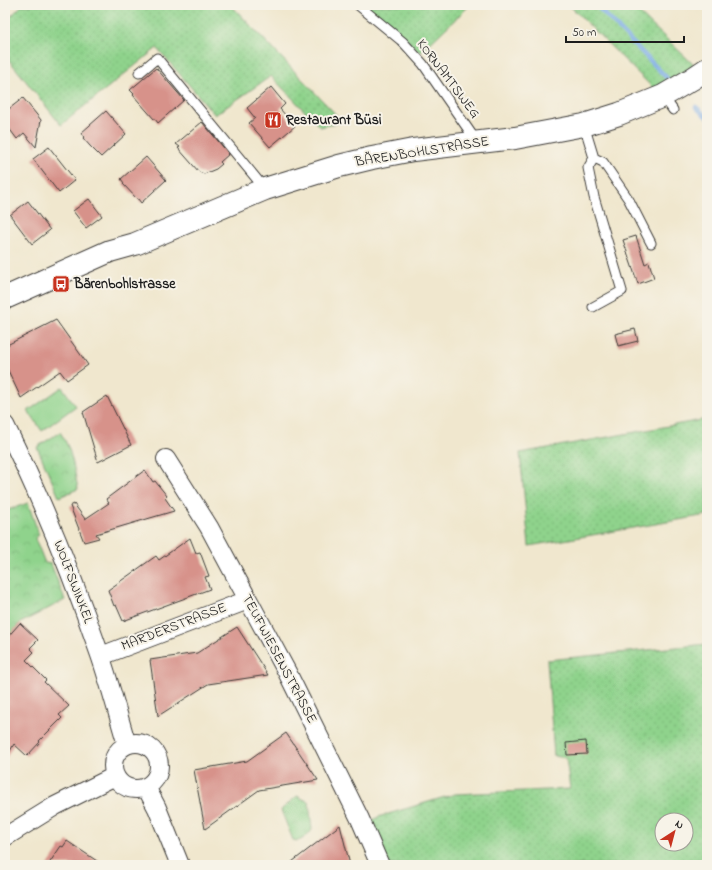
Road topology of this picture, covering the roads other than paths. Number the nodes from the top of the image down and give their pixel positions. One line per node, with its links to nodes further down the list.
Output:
1 (358, 5): 5 (lane, KORNAMTSWEG)
2 (707, 69): 4 (street, BÄRENBOHLSTRASSE)
3 (138, 73): 7 (lane)
4 (584, 125): 5 (street, BÄRENBOHLSTRASSE); 6 (lane)
5 (477, 142): 7 (street, BÄRENBOHLSTRASSE)
6 (594, 158): 8 (lane); 10 (lane)
7 (265, 189): 9 (street, BÄRENBOHLSTRASSE)
8 (651, 244)
9 (5, 298)
10 (593, 307)
11 (5, 425): 14 (street, WOLFSWINKEL)
12 (166, 459): 13 (street, TEUFWIESENSTRASSE)
13 (248, 600): 14 (street, MARDERSTRASSE); 20 (street, TEUFWIESENSTRASSE)
14 (101, 656): 15 (street, WOLFSWINKEL)
15 (127, 745): 16 (street); 17 (street)
16 (115, 776): 17 (street); 18 (street)
17 (146, 787): 19 (street)
18 (6, 834)
19 (180, 865)
20 (380, 865)

